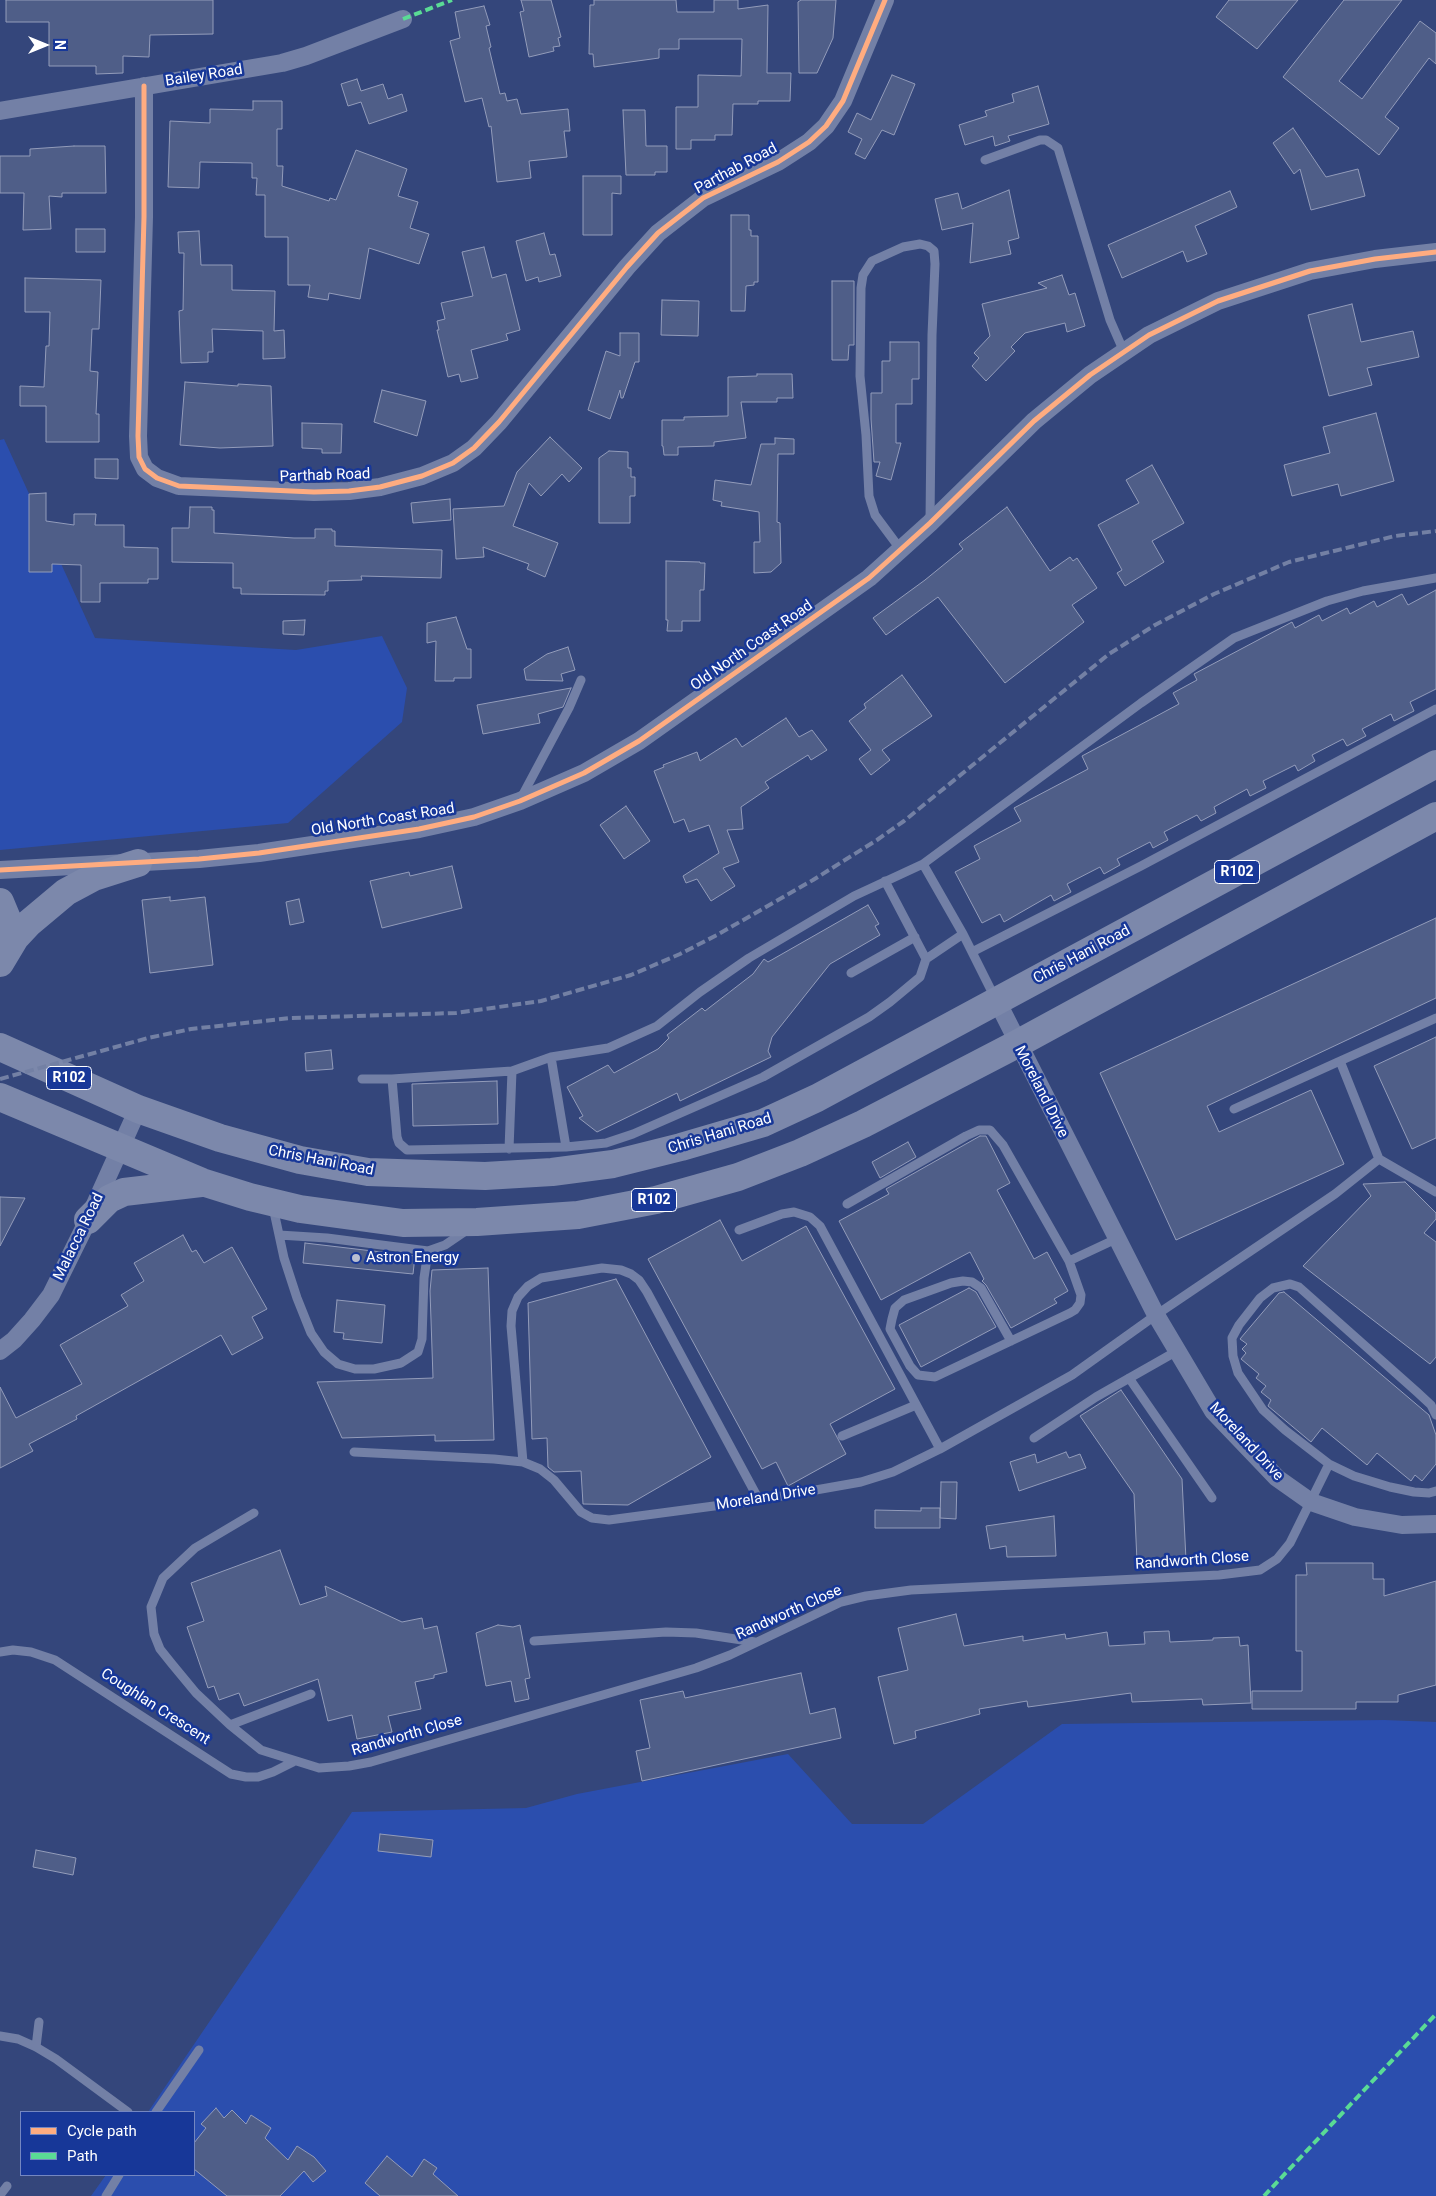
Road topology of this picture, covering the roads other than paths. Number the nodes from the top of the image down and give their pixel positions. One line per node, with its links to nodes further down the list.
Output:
1 (885, 0): 3 (street, Parthab Road)
2 (403, 19): 3 (street, Bailey Road)
3 (144, 86): 4 (street, Bailey Road)
4 (0, 111)
5 (985, 160): 7 (lane)
6 (1436, 252): 7 (street, Old North Coast Road)
7 (1124, 352): 8 (street, Old North Coast Road)
8 (930, 524): 9 (street, Old North Coast Road); 9 (lane)
9 (900, 550): 14 (street, Old North Coast Road)
10 (1436, 578): 17 (lane)
11 (581, 680): 14 (lane)
12 (1436, 709): 24 (lane)
13 (1436, 764): 28 (main road, Chris Hani Road / R102)
14 (520, 801): 16 (street, Old North Coast Road)
15 (1436, 816): 30 (main road, R102)
16 (138, 862): 18 (street, Old North Coast Road); 23 (main road)
17 (922, 864): 19 (lane); 21 (lane)
18 (0, 870)
19 (885, 881): 22 (lane); 32 (lane)
20 (0, 902): 23 (main road)
21 (962, 934): 24 (lane); 25 (lane)
22 (915, 937): 25 (lane); 27 (lane)
23 (15, 938): 26 (main road)
24 (972, 952): 28 (lane)
25 (926, 959): 40 (lane)
26 (0, 963)
27 (851, 973)
28 (997, 1001): 30 (street, Moreland Drive); 38 (main road, Chris Hani Road / R102)
29 (1436, 1018): 33 (lane)
30 (1017, 1044): 49 (main road, R102); 52 (street, Moreland Drive)
31 (0, 1047): 38 (main road, Chris Hani Road / R102)
32 (551, 1057): 34 (lane); 40 (lane)
33 (1340, 1061): 39 (lane); 43 (lane)
34 (512, 1071): 36 (lane); 42 (lane)
35 (362, 1079): 36 (lane)
36 (392, 1080): 42 (lane)
37 (0, 1096): 41 (main road, R102)
38 (138, 1109): 41 (street, Malacca Road)
39 (1234, 1109)
40 (566, 1147): 42 (lane)
41 (120, 1148): 44 (main road, R102); 48 (street, Malacca Road)
42 (509, 1149)
43 (1379, 1159): 45 (lane); 55 (lane, Moreland Drive)
44 (202, 1182): 46 (main road, R102); 48 (main road)
45 (1436, 1192)
46 (272, 1202): 49 (main road, R102); 51 (lane)
47 (847, 1204): 54 (lane)
48 (88, 1220): 57 (street, Malacca Road)
49 (477, 1222): 53 (lane)
50 (739, 1230): 60 (lane)
51 (280, 1235): 53 (lane); 53 (lane)
52 (1116, 1239): 54 (lane); 55 (street, Moreland Drive)
53 (428, 1251)
54 (1069, 1261): 56 (lane)
55 (1156, 1315): 58 (street, Moreland Drive); 64 (lane, Moreland Drive)
56 (1011, 1341): 56 (lane)
57 (0, 1351)
58 (1177, 1351): 59 (lane); 71 (street, Moreland Drive)
59 (1129, 1378): 63 (lane); 69 (lane)
60 (916, 1405): 62 (lane); 64 (lane)
61 (1436, 1415): 67 (lane)
62 (842, 1436)
63 (1034, 1438)
64 (940, 1449): 70 (lane, Moreland Drive)
65 (354, 1452): 66 (lane, Moreland Drive)
66 (523, 1462): 70 (lane, Moreland Drive); 70 (lane)
67 (1328, 1464): 68 (lane); 71 (lane, Randworth Close)
68 (1436, 1491)
69 (1212, 1498)
70 (759, 1500)
71 (1311, 1502): 73 (street, Moreland Drive); 75 (lane, Randworth Close)
72 (254, 1513): 78 (lane, Randworth Close)
73 (1436, 1524)
74 (534, 1641): 75 (lane)
75 (755, 1642): 79 (lane, Randworth Close)
76 (0, 1652): 79 (lane, Coughlan Crescent)
77 (311, 1694): 78 (lane)
78 (230, 1725): 79 (lane, Randworth Close)
79 (293, 1762)
80 (39, 2022): 82 (lane)
81 (0, 2036): 82 (lane)
82 (36, 2047): 84 (lane)
83 (199, 2050): 85 (lane)
84 (127, 2111)
85 (157, 2111)
86 (118, 2176): 89 (lane)
87 (7, 2186): 88 (lane)
88 (0, 2195)
89 (106, 2196)

